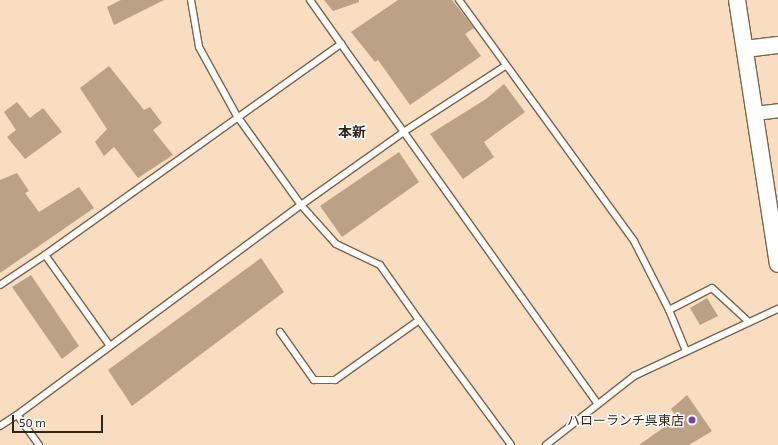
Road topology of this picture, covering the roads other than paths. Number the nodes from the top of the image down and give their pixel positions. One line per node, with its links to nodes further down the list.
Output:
1 (191, 0): 11 (lane)
2 (310, 0): 5 (lane)
3 (459, 0): 8 (lane)
4 (737, 0): 7 (street)
5 (341, 44): 11 (lane); 12 (lane)
6 (778, 45): 7 (street)
7 (745, 49): 10 (street)
8 (505, 66): 12 (lane); 17 (lane)
9 (778, 110): 10 (street)
10 (755, 114): 15 (street)
11 (237, 116): 13 (lane); 14 (lane)
12 (405, 131): 13 (lane); 24 (lane)
13 (301, 205): 19 (lane); 22 (lane)
14 (45, 255): 16 (lane); 22 (lane)
15 (778, 264)
16 (0, 285)
17 (669, 310): 20 (lane); 23 (lane)
18 (778, 310): 20 (lane)
19 (419, 320): 21 (lane); 28 (lane)
20 (749, 322): 23 (lane)
21 (280, 332)
22 (110, 346): 25 (lane)
23 (686, 351): 24 (lane)
24 (598, 404): 29 (lane)
25 (17, 415): 26 (lane); 27 (lane)
26 (0, 426)
27 (39, 445)
28 (512, 445)
29 (546, 445)

